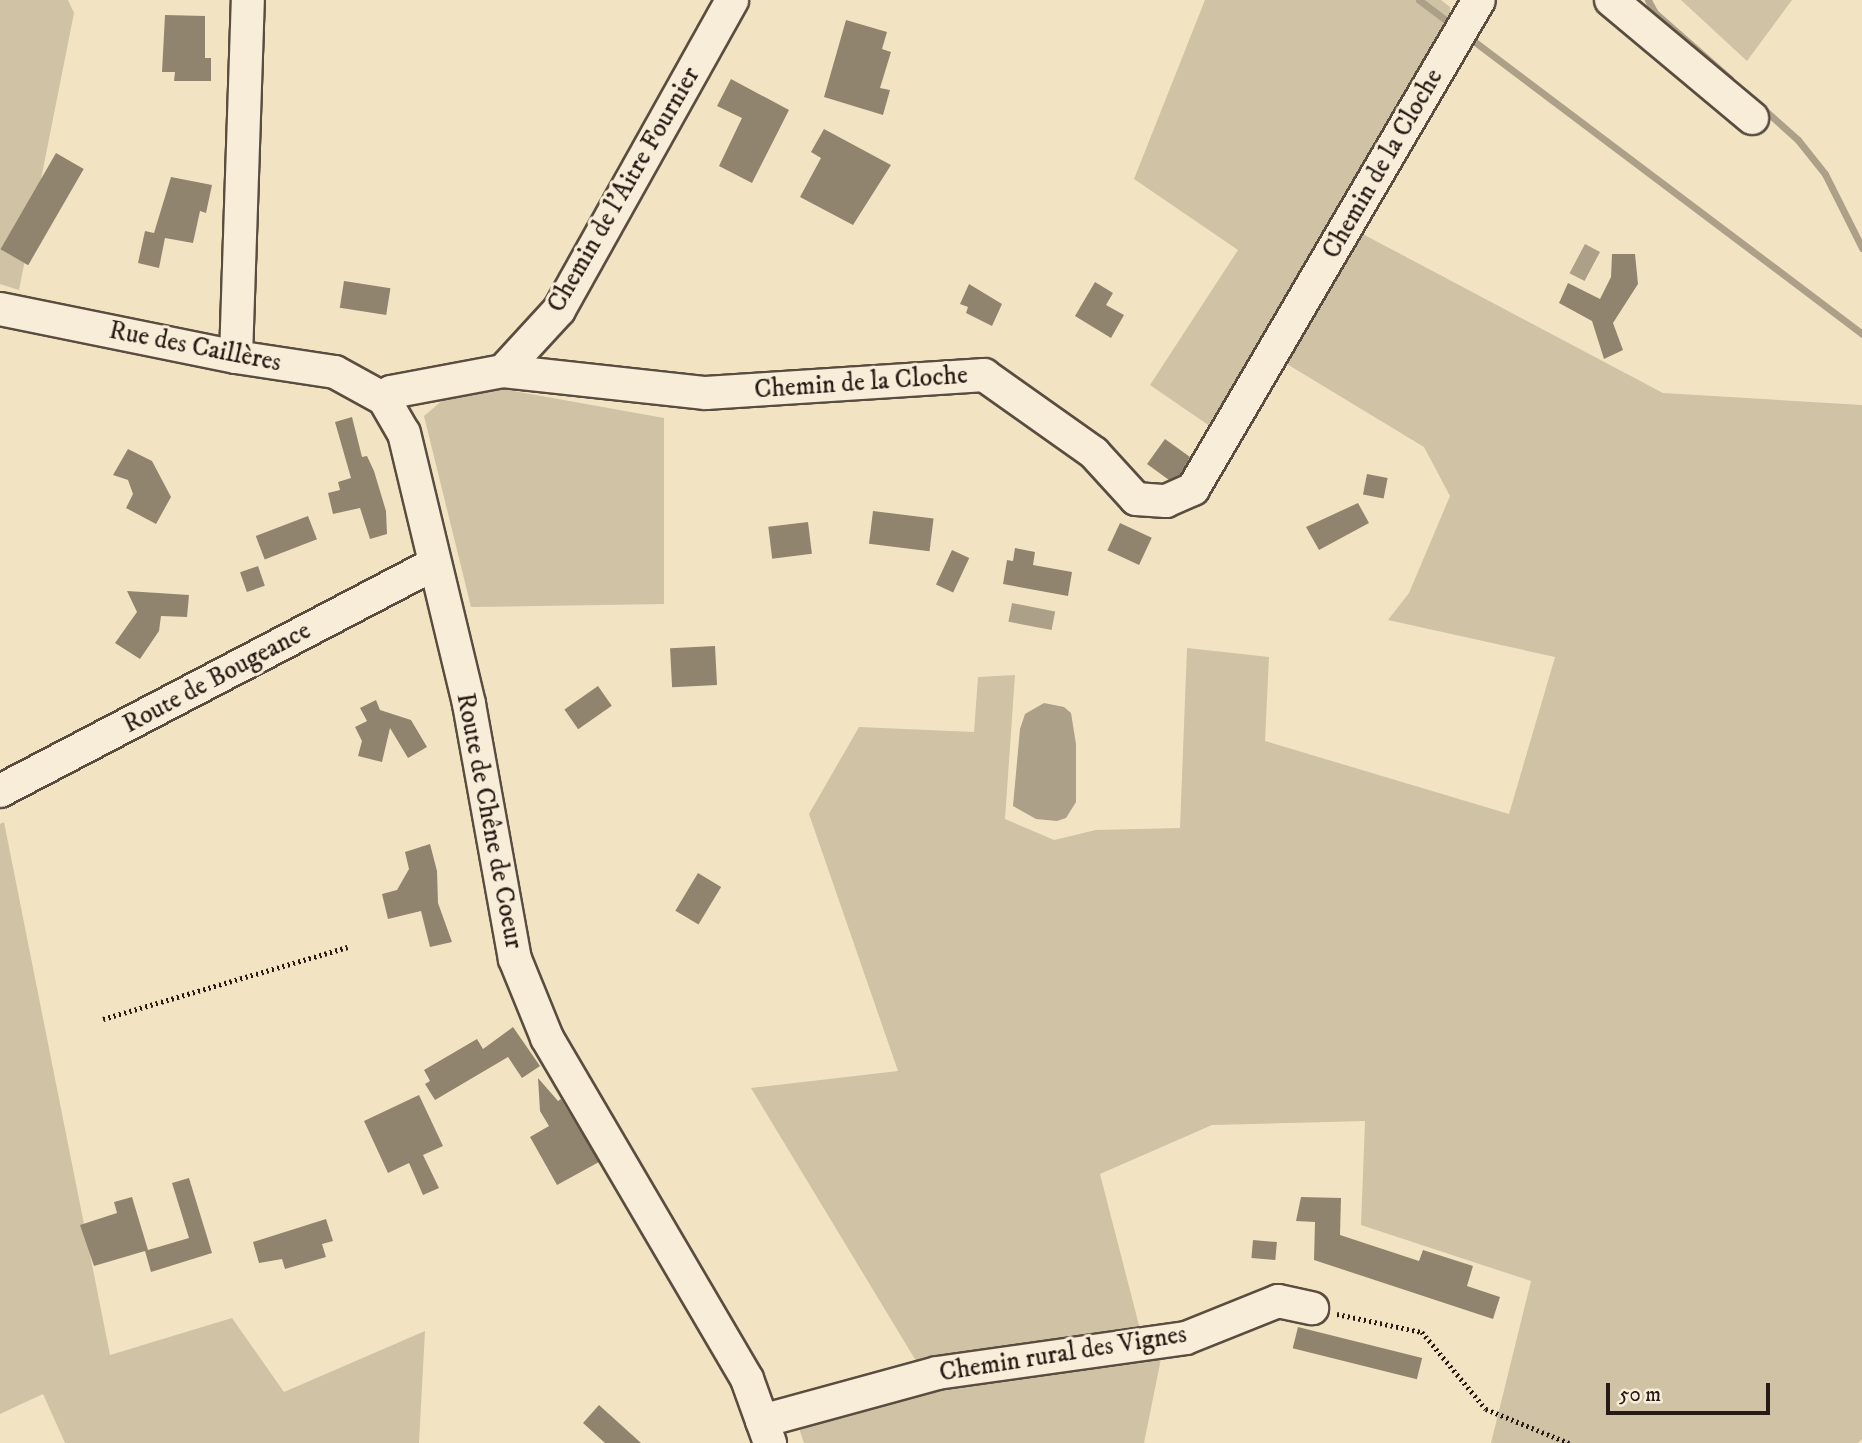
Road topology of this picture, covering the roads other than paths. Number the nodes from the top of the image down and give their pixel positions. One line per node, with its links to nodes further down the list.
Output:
1 (248, 0): 7 (street)
2 (732, 0): 8 (street, Chemin de l'Aitre Fournier)
3 (1479, 0): 8 (street, Chemin de la Cloche)
4 (1611, 0): 5 (street)
5 (1752, 118)
6 (0, 309): 7 (street, Rue des Caillères)
7 (236, 358): 9 (street, Rue des Caillères)
8 (503, 372): 9 (street, Chemin de la Cloche)
9 (384, 399): 10 (street, Route de Chêne de Coeur)
10 (434, 565): 11 (street, Route de Bougeance); 13 (street, Route de Chêne de Coeur)
11 (0, 791)
12 (1312, 1308): 13 (street, Chemin rural des Vignes)
13 (766, 1432)

